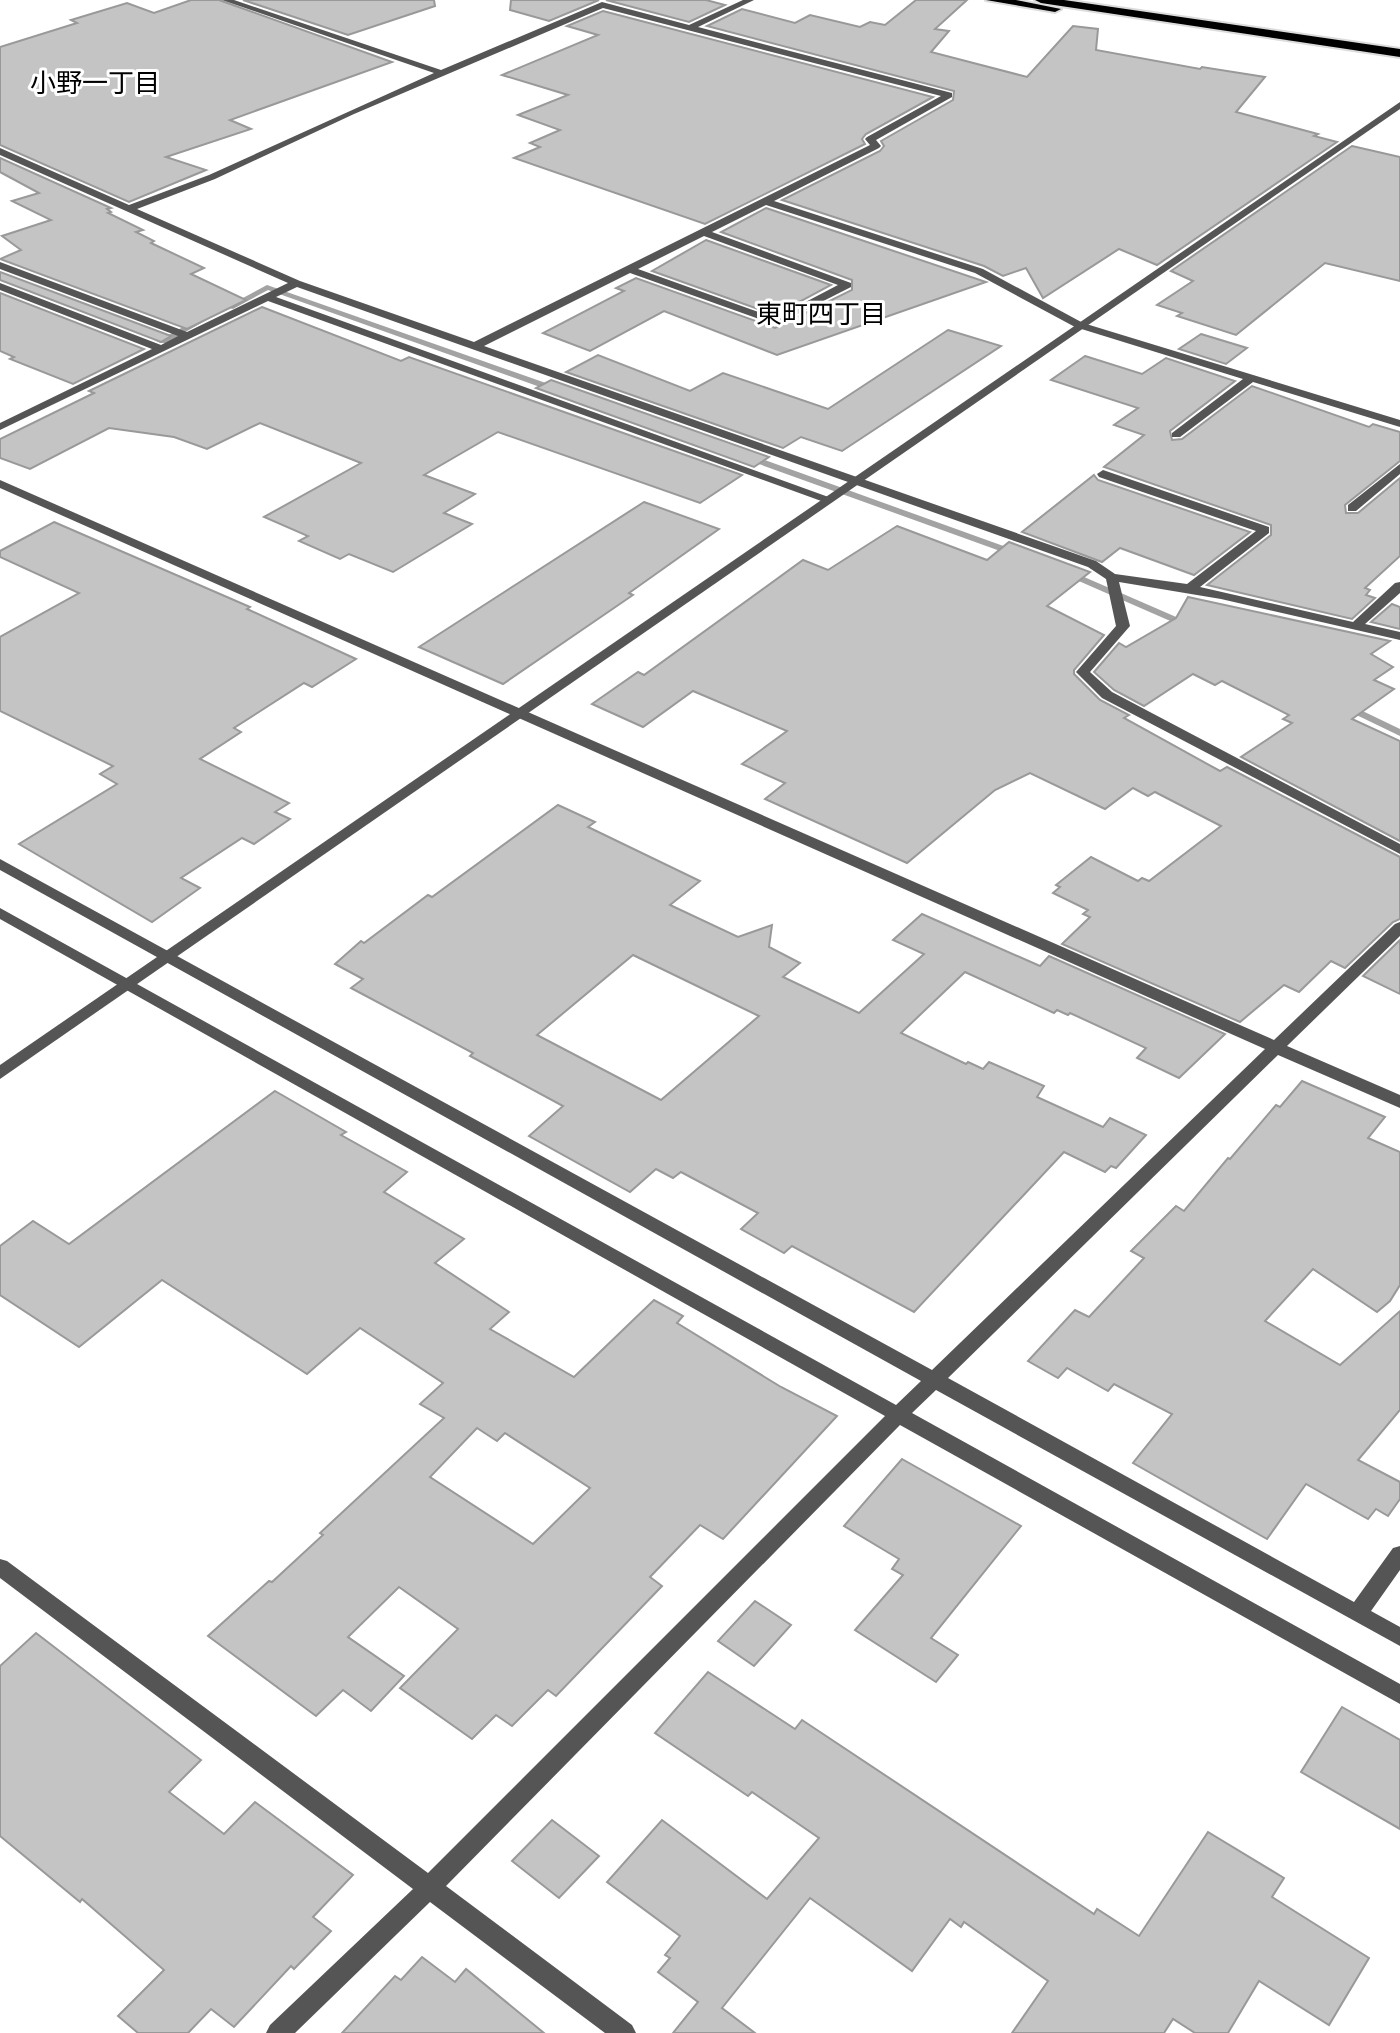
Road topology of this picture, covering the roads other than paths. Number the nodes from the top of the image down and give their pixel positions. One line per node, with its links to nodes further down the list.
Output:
1 (226, 0): 10 (street)
2 (750, 0): 8 (street)
3 (992, 0): 6 (highway)
4 (1041, 0): 6 (highway)
5 (1128, 0): 7 (highway)
6 (1175, 20): 9 (highway)
7 (1310, 26)
8 (692, 27): 10 (street); 13 (street)
9 (1400, 53)
10 (441, 73): 14 (street)
11 (1400, 105): 21 (street)
12 (3, 154): 14 (street)
13 (765, 201): 15 (street); 21 (street)
14 (127, 209): 18 (street)
15 (704, 232): 17 (street); 17 (street)
16 (0, 265): 22 (street)
17 (630, 269): 23 (street)
18 (296, 283): 20 (street); 23 (street)
19 (0, 286): 24 (street)
20 (267, 297): 22 (street); 33 (street)
21 (1079, 325): 25 (street); 31 (street)
22 (187, 336): 24 (street)
23 (473, 347): 31 (street)
24 (162, 349): 27 (street)
25 (1252, 378): 26 (street); 28 (street)
26 (1400, 424)
27 (0, 427)
28 (1176, 435)
29 (1400, 468): 34 (street)
30 (1103, 474): 37 (street)
31 (853, 481): 33 (street); 35 (street)
32 (0, 484): 40 (street)
33 (828, 499): 40 (street)
34 (1352, 508)
35 (1112, 577): 37 (street); 41 (street)
36 (1400, 586): 38 (street)
37 (1192, 587): 38 (street)
38 (1355, 627): 39 (street)
39 (1400, 636)
40 (521, 713): 45 (street); 47 (street)
41 (1400, 850)
42 (0, 864): 45 (street)
43 (0, 913): 46 (street)
44 (1400, 927): 47 (street)
45 (168, 957): 46 (street); 50 (street)
46 (126, 986): 48 (street); 51 (street)
47 (1279, 1047): 49 (street); 50 (street)
48 (0, 1073)
49 (1400, 1102)
50 (935, 1379): 51 (street); 54 (street)
51 (899, 1414): 56 (street); 57 (street)
52 (1400, 1554): 54 (street)
53 (0, 1567): 57 (street)
54 (1358, 1613): 55 (street)
55 (1400, 1637)
56 (1400, 1695)
57 (430, 1887): 58 (street); 59 (street)
58 (278, 2033)
59 (624, 2033)

